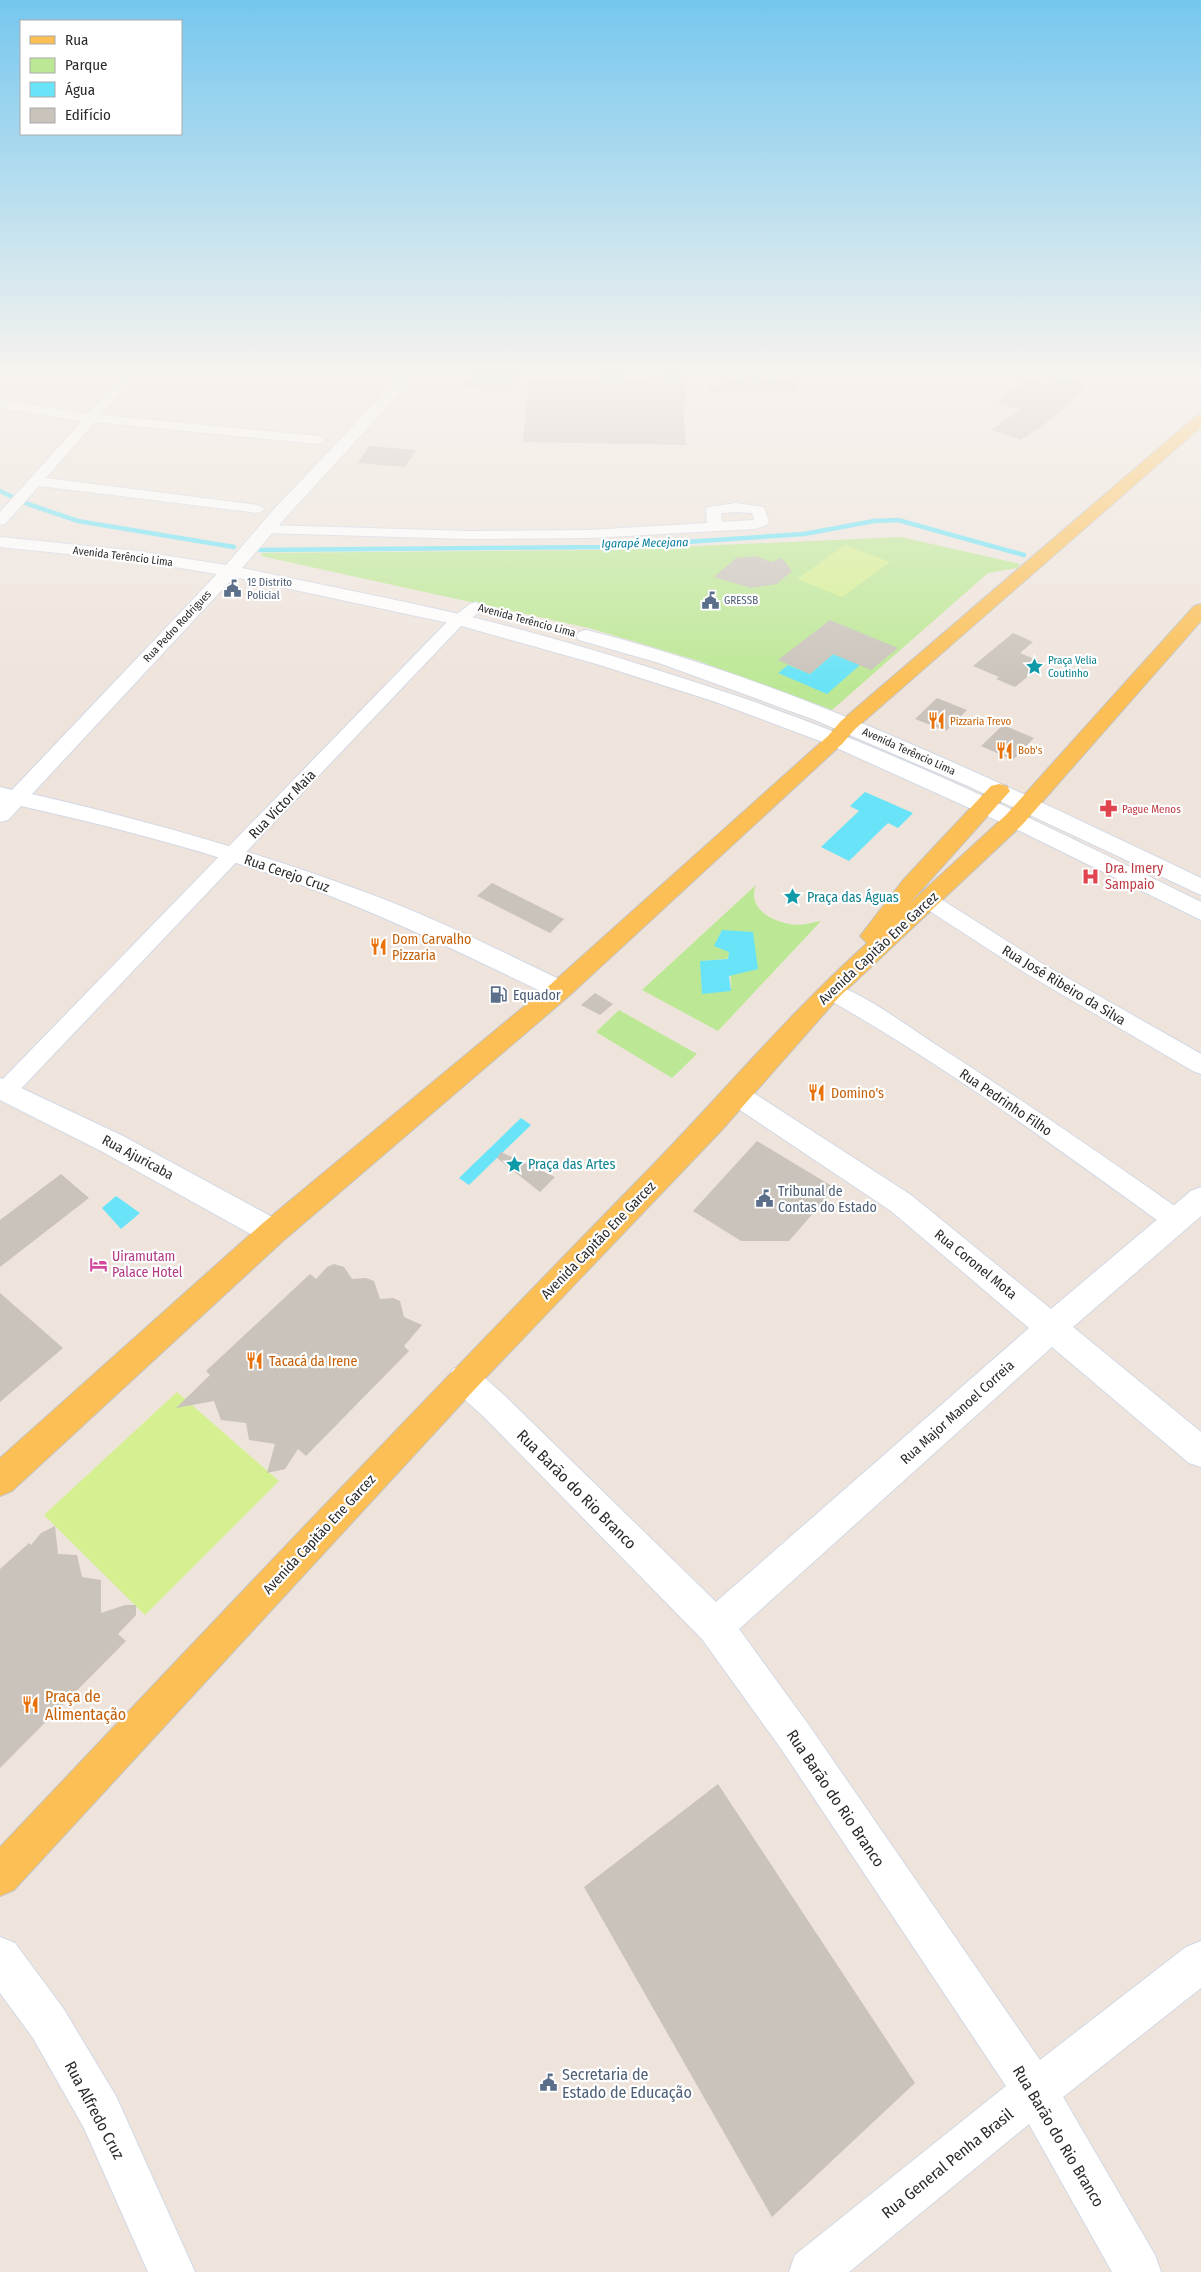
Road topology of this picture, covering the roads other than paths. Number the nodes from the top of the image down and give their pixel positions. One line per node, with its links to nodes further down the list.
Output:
1 (40, 476): 4 (street)
2 (315, 476): 9 (main road, Rua Pedro Rodrigues)
3 (1135, 476): 17 (main road)
4 (32, 485): 5 (street); 6 (street)
5 (258, 510)
6 (0, 521)
7 (715, 526): 9 (street)
8 (0, 530): 11 (main road, Avenida Terêncio Lima)
9 (264, 531): 11 (main road, Rua Pedro Rodrigues)
10 (0, 542): 11 (main road, Avenida Terêncio Lima)
11 (238, 562): 12 (main road, Avenida Terêncio Lima); 14 (main road, Avenida Terêncio Lima); 18 (main road, Rua Pedro Rodrigues)
12 (476, 607): 14 (street, Rua Victor Maia); 15 (main road, Avenida Terêncio Lima)
13 (1199, 615): 20 (main road, Avenida Capitão Ene Garcez)
14 (461, 620): 17 (main road, Avenida Terêncio Lima); 22 (street, Rua Victor Maia)
15 (541, 624)
16 (569, 631): 17 (main road, Avenida Terêncio Lima)
17 (841, 732): 19 (main road, Avenida Terêncio Lima); 26 (main road)
18 (8, 796): 21 (main road, Rua Pedro Rodrigues); 22 (main road, Rua Cerejo Cruz)
19 (992, 799): 20 (main road, Avenida Terêncio Lima); 27 (main road)
20 (1021, 812): 23 (main road); 24 (main road, Avenida Capitão Ene Garcez); 25 (main road)
21 (0, 815)
22 (233, 854): 26 (main road, Rua Cerejo Cruz); 29 (street, Rua Victor Maia)
23 (1201, 886)
24 (929, 901): 27 (main road, Avenida Capitão Ene Garcez); 28 (street, Rua José Ribeiro da Silva)
25 (1201, 912)
26 (560, 990): 33 (main road)
27 (830, 991): 30 (main road, Avenida Capitão Ene Garcez); 32 (street, Rua Pedrinho Filho)
28 (1201, 1065)
29 (3, 1089): 33 (main road, Rua Ajuricaba)
30 (737, 1095): 34 (main road, Rua Coronel Mota); 35 (main road, Avenida Capitão Ene Garcez)
31 (1201, 1199): 32 (main road, Rua Major Manoel Correia)
32 (1177, 1221): 34 (main road, Rua Major Manoel Correia)
33 (273, 1232): 37 (main road)
34 (1052, 1327): 36 (main road, Rua Coronel Mota); 38 (main road, Rua Major Manoel Correia)
35 (464, 1379): 38 (main road, Rua Barão do Rio Branco); 39 (main road, Avenida Capitão Ene Garcez)
36 (1201, 1452)
37 (0, 1480)
38 (715, 1626): 42 (main road, Rua Barão do Rio Branco)
39 (0, 1876)
40 (0, 1958): 43 (main road, Rua Alfredo Cruz)
41 (1201, 1962): 42 (main road, Rua General Penha Brasil)
42 (1035, 2091): 44 (main road, Rua General Penha Brasil); 45 (main road, Rua Barão do Rio Branco)
43 (172, 2272)
44 (812, 2272)
45 (1138, 2272)

